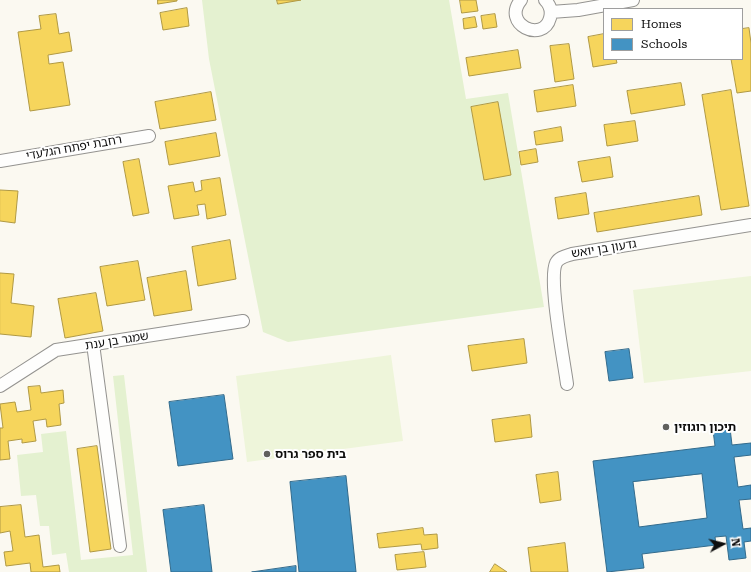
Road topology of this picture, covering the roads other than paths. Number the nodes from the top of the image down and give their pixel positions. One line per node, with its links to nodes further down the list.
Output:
1 (521, 0): 4 (street)
2 (545, 0): 4 (street)
3 (633, 0): 4 (street)
4 (551, 12)
5 (149, 136): 6 (street, רחבת יפתח הגלעדי)
6 (0, 161)
7 (751, 225): 10 (street, גדעון בן יואש)
8 (243, 322): 9 (street, שמגר בן ענת)
9 (94, 344): 11 (street, שמגר בן ענת); 12 (street)
10 (567, 384)
11 (0, 386)
12 (120, 546)

